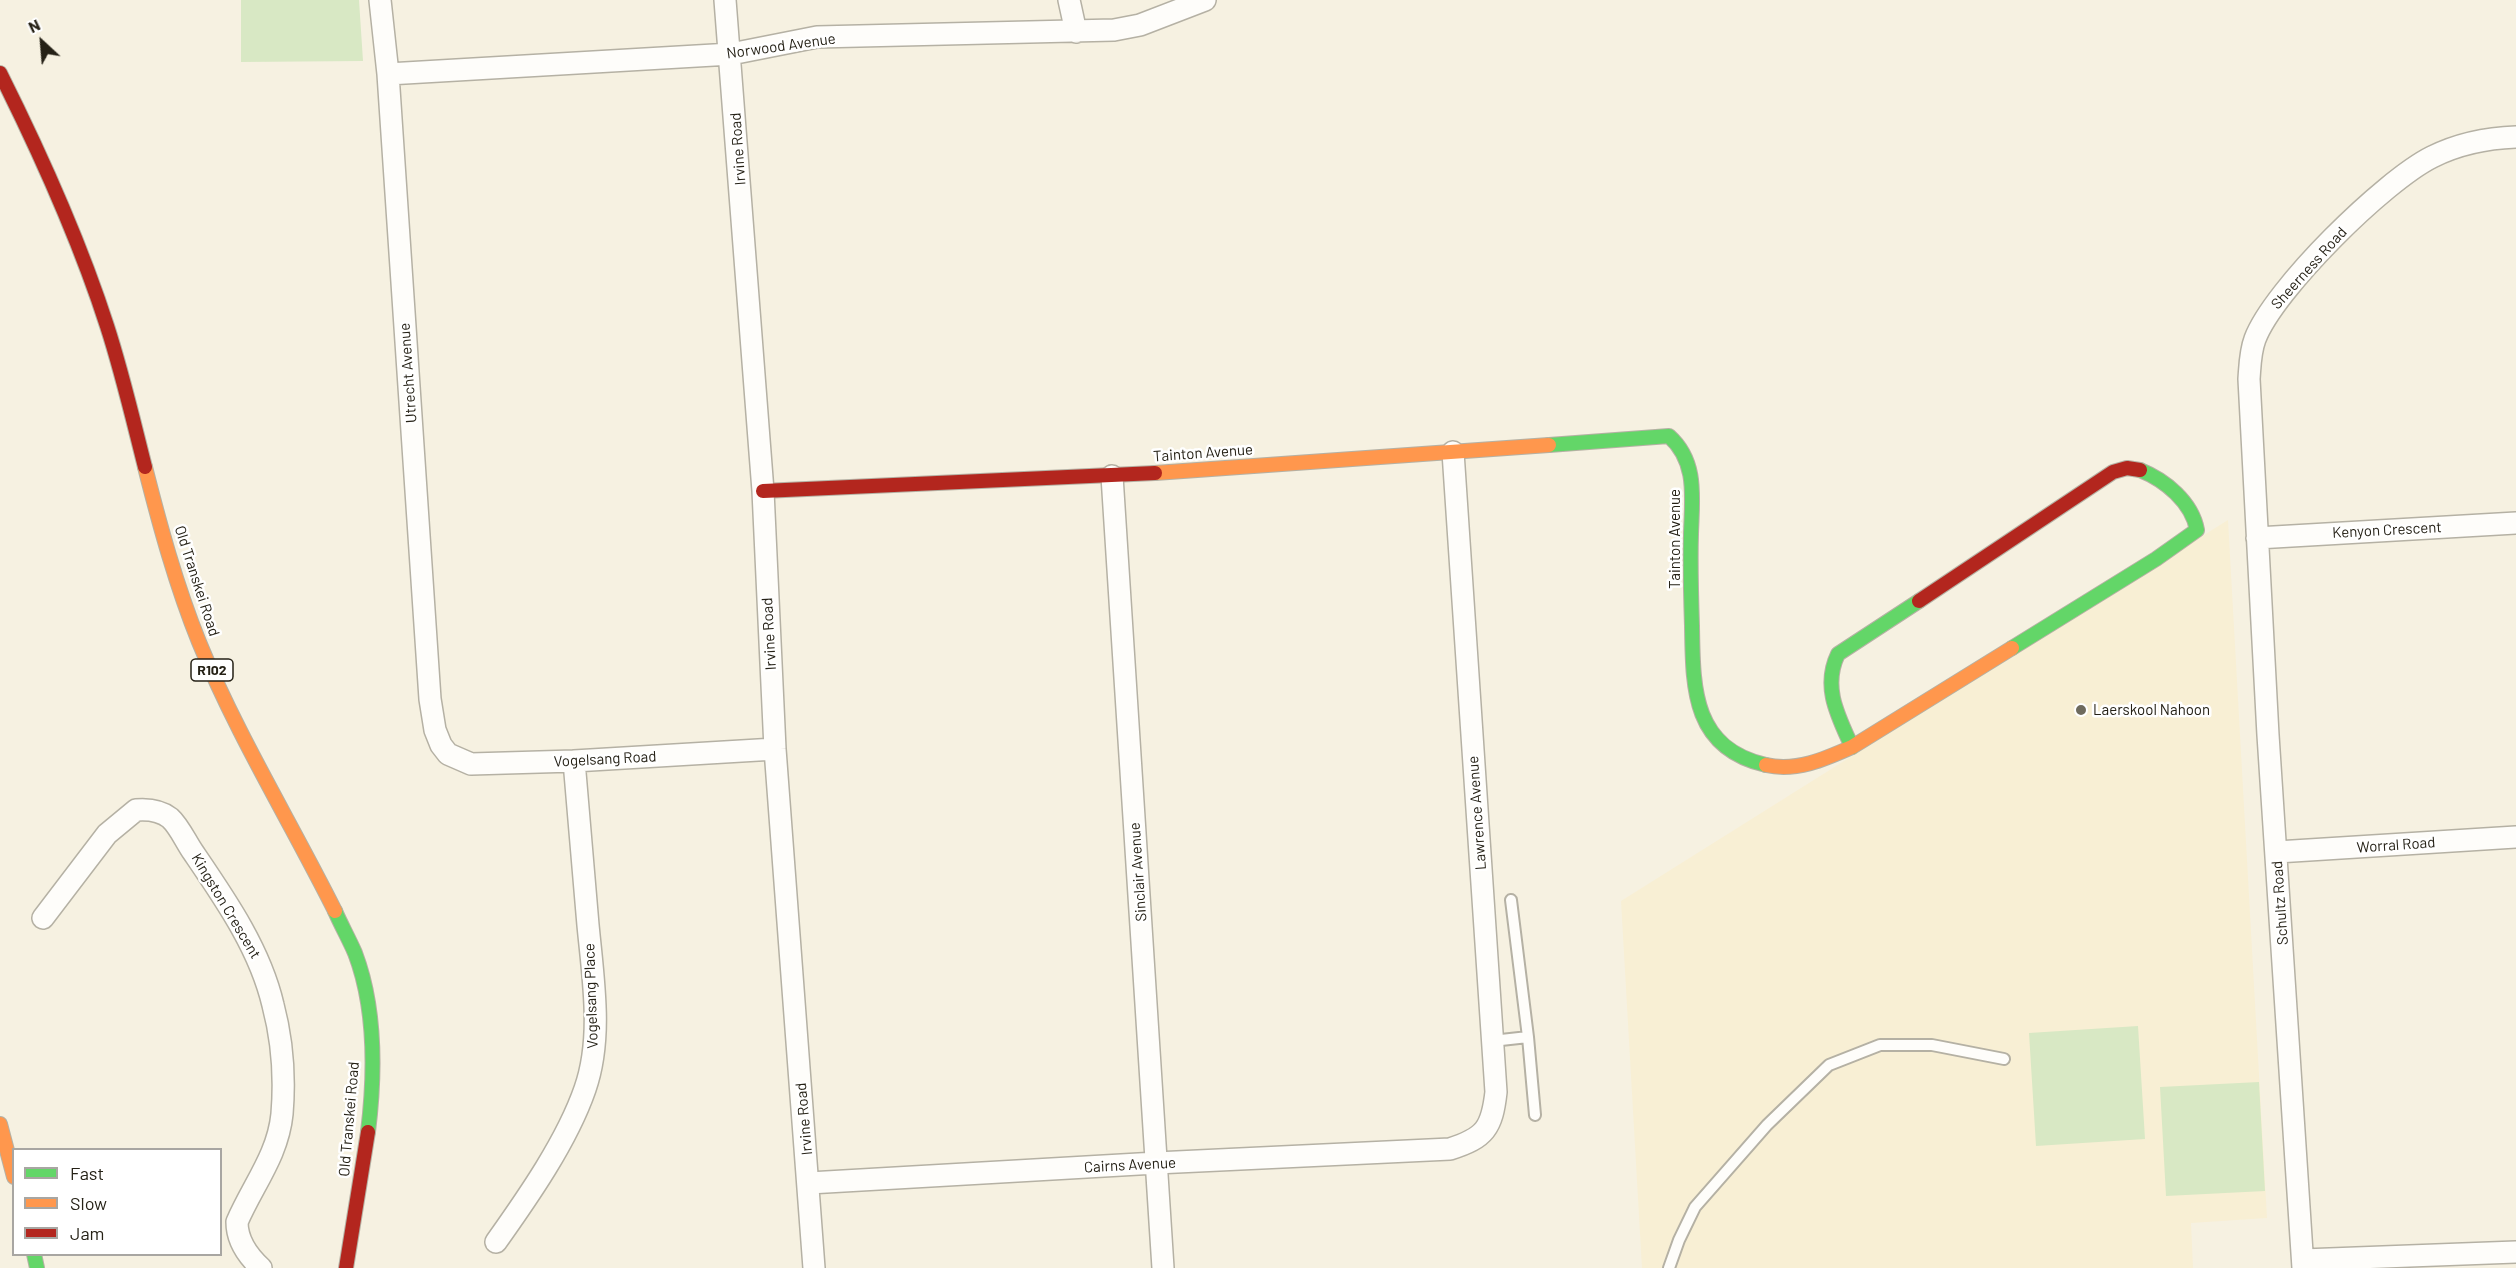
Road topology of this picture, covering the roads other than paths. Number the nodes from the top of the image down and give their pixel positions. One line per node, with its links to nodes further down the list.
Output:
1 (380, 0): 8 (street, Utrecht Avenue)
2 (725, 0): 6 (street, Irvine Road)
3 (1069, 0): 5 (street)
4 (1205, 0): 5 (street, Norwood Avenue)
5 (1076, 32): 6 (street, Norwood Avenue)
6 (731, 54): 8 (street, Norwood Avenue); 12 (street, Irvine Road)
7 (0, 73): 36 (main road, Old Transkei Road / R102)
8 (388, 74): 15 (street, Utrecht Avenue)
9 (2516, 137): 14 (street, Sheerness Road)
10 (1453, 452): 11 (main road, Tainton Avenue); 16 (main road, Tainton Avenue); 24 (street, Lawrence Avenue)
11 (1112, 476): 12 (main road, Tainton Avenue); 29 (street, Sinclair Avenue)
12 (763, 490): 17 (street, Irvine Road)
13 (2516, 523): 14 (street, Kenyon Crescent)
14 (2258, 538): 20 (street, Schultz Road)
15 (441, 746): 18 (street, Vogelsang Road)
16 (1852, 747): 16 (main road, Tainton Avenue)
17 (775, 749): 18 (street, Vogelsang Road); 31 (street, Irvine Road)
18 (574, 761): 32 (street, Vogelsang Place)
19 (2516, 837): 20 (street, Worral Road)
20 (2277, 852): 34 (street, Schultz Road)
21 (1511, 900): 23 (lane)
22 (43, 918): 35 (street, Kingston Crescent)
23 (1528, 1037): 24 (lane); 26 (lane)
24 (1492, 1041): 28 (street, Lawrence Avenue)
25 (2004, 1059): 39 (lane)
26 (1535, 1115)
27 (0, 1124): 30 (main road)
28 (1450, 1149): 29 (street, Cairns Avenue)
29 (1156, 1163): 31 (street, Cairns Avenue); 38 (street, Sinclair Avenue)
30 (12, 1169)
31 (809, 1183): 37 (street, Irvine Road)
32 (496, 1242)
33 (2516, 1252): 34 (street)
34 (2303, 1264)
35 (261, 1268)
36 (346, 1268)
37 (814, 1268)
38 (1163, 1268)
39 (1669, 1268)

